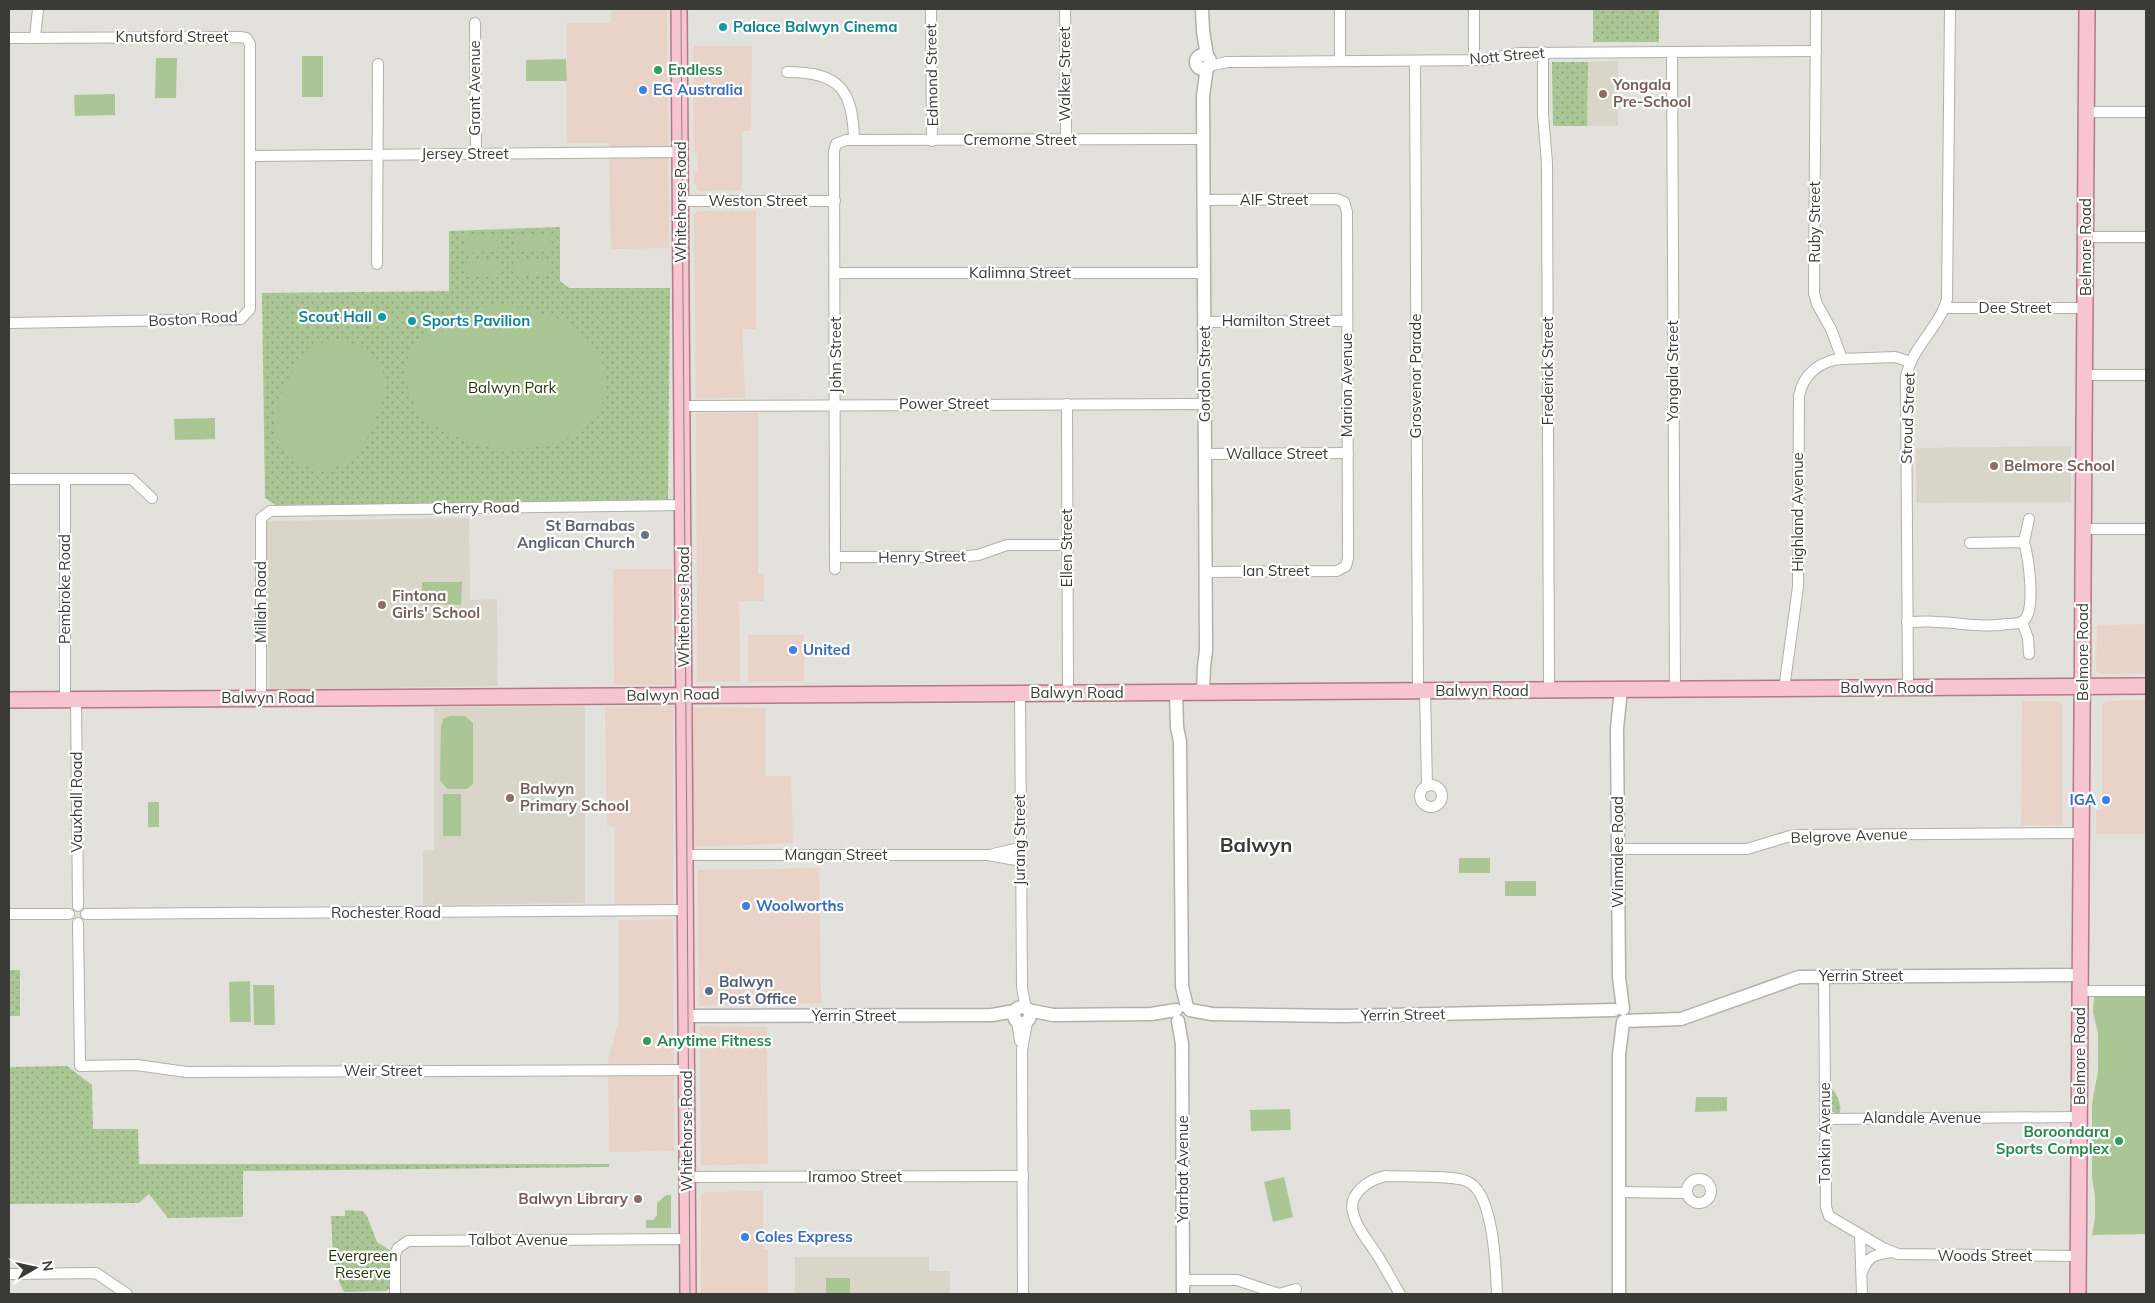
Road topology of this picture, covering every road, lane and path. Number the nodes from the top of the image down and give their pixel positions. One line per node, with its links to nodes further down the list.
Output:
1 (38, 9): 12 (street)
2 (679, 9): 30 (main road, Whitehorse Road)
3 (931, 9): 28 (street, Edmond Street)
4 (1065, 9): 25 (street, Walker Street)
5 (1202, 9): 20 (street, Gordon Street)
6 (1340, 9): 18 (street)
7 (1474, 9): 17 (street)
8 (1816, 9): 14 (street, Ruby Street)
9 (1950, 9): 43 (street, Stroud Street)
10 (2088, 9): 23 (main road, Belmore Road)
11 (475, 23): 31 (street, Grant Avenue)
12 (35, 37): 13 (street, Knutsford Street); 33 (street, Knutsford Street)
13 (9, 38)
14 (1816, 51): 16 (street, Nott Street); 48 (street, Ruby Street)
15 (1542, 52): 16 (street, Nott Street); 17 (street, Nott Street); 80 (street, Frederick Street)
16 (1672, 52): 82 (street, Yongala Street)
17 (1474, 60): 19 (street, Nott Street)
18 (1340, 61): 19 (street, Nott Street); 20 (street, Nott Street)
19 (1415, 61): 83 (street, Grosvenor Parade)
20 (1205, 62): 26 (street, Gordon Street)
21 (378, 64): 32 (street)
22 (787, 72): 27 (street)
23 (2087, 112): 24 (street); 38 (main road, Belmore Road)
24 (2146, 112)
25 (1066, 139): 26 (street, Cremorne Street); 28 (street, Cremorne Street)
26 (1203, 139): 34 (street, Gordon Street)
27 (854, 140): 28 (street, Cremorne Street); 29 (street, Cremorne Street)
28 (932, 141)
29 (838, 142): 36 (street, John Street)
30 (680, 152): 31 (street, Jersey Street); 35 (main road, Whitehorse Road)
31 (476, 154): 32 (street, Jersey Street)
32 (377, 155): 33 (street, Jersey Street); 40 (street)
33 (250, 156): 47 (street, Boston Road)
34 (1204, 200): 37 (street, AIF Street); 42 (street, Gordon Street)
35 (680, 201): 36 (street, Weston Street); 55 (main road, Whitehorse Road)
36 (835, 201): 41 (street, John Street)
37 (1344, 202): 45 (street, Marion Avenue)
38 (2086, 237): 39 (street); 44 (main road, Belmore Road)
39 (2146, 237)
40 (377, 264)
41 (836, 273): 42 (street, Kalimna Street); 54 (street, John Street)
42 (1204, 273): 46 (street, Gordon Street)
43 (1944, 308): 44 (street, Dee Street); 49 (street, Stroud Street)
44 (2085, 308): 50 (main road, Belmore Road)
45 (1347, 321): 46 (street, Hamilton Street); 56 (street, Marion Avenue)
46 (1205, 322): 53 (street, Gordon Street)
47 (9, 323)
48 (1842, 358): 49 (street); 79 (street, Highland Avenue)
49 (1911, 362): 74 (street, Stroud Street)
50 (2085, 375): 51 (street); 64 (main road, Belmore Road)
51 (2146, 375)
52 (1066, 404): 53 (street, Power Street); 54 (street, Power Street); 68 (street, Ellen Street)
53 (1205, 404): 57 (street, Gordon Street)
54 (836, 405): 55 (street, Power Street); 69 (street, John Street)
55 (682, 406): 61 (main road, Whitehorse Road)
56 (1348, 453): 57 (street, Wallace Street); 70 (street, Marion Avenue)
57 (1206, 454): 72 (street, Gordon Street)
58 (9, 479): 59 (street)
59 (64, 479): 60 (street); 90 (street, Pembroke Road)
60 (152, 498)
61 (683, 505): 62 (street, Cherry Road); 88 (main road, Whitehorse Road)
62 (270, 511): 89 (street, Millah Road)
63 (2029, 519): 66 (street)
64 (2084, 529): 65 (street); 77 (main road, Belmore Road)
65 (2146, 529)
66 (2024, 542): 67 (street); 73 (street)
67 (1970, 543)
68 (1067, 545): 69 (street, Henry Street); 87 (street, Ellen Street)
69 (835, 557): 71 (street, John Street)
70 (1345, 567): 72 (street, Ian Street)
71 (835, 568)
72 (1206, 572): 85 (street, Gordon Street)
73 (2022, 622): 74 (street); 75 (street)
74 (1907, 625): 78 (street, Stroud Street)
75 (2029, 654)
76 (2146, 686): 77 (main road, Balwyn Road)
77 (2083, 687): 78 (main road, Balwyn Road); 93 (main road, Belmore Road)
78 (1908, 688): 79 (main road, Balwyn Road)
79 (1784, 689): 82 (main road, Balwyn Road)
80 (1549, 690): 81 (main road, Balwyn Road); 83 (main road, Balwyn Road)
81 (1617, 690): 82 (main road, Balwyn Road); 95 (street, Winmalee Road)
82 (1675, 690)
83 (1421, 691): 85 (main road, Balwyn Road); 92 (street, Grosvenor Parade)
84 (1180, 692): 85 (main road, Balwyn Road); 87 (main road, Balwyn Road); 109 (street, Yarrbat Avenue)
85 (1207, 692)
86 (1020, 693): 87 (main road, Balwyn Road); 88 (main road, Balwyn Road); 94 (street, Jurang Street)
87 (1068, 693)
88 (684, 695): 89 (main road, Balwyn Road); 96 (main road, Whitehorse Road)
89 (262, 698): 90 (main road, Balwyn Road)
90 (70, 699): 91 (main road, Balwyn Road); 99 (street, Vauxhall Road)
91 (9, 700)
92 (1427, 786)
93 (2082, 833): 95 (street, Belgrove Avenue); 105 (main road, Belmore Road)
94 (1020, 848): 97 (street, Mangan Street); 98 (street, Jurang Street)
95 (1618, 849): 112 (street, Winmalee Road)
96 (685, 855): 97 (street, Mangan Street); 100 (main road, Whitehorse Road)
97 (988, 855): 98 (street, Mangan Street)
98 (1020, 861): 110 (street, Jurang Street)
99 (78, 906): 102 (street); 103 (street)
100 (686, 910): 103 (street, Rochester Road); 111 (main road, Whitehorse Road)
101 (9, 914): 102 (street)
102 (69, 914): 104 (street)
103 (86, 914): 104 (street)
104 (78, 923): 113 (street, Weir Street)
105 (2081, 975): 106 (street, Yerrin Street); 107 (main road, Belmore Road)
106 (1824, 977): 112 (street, Yerrin Street); 115 (street, Tonkin Avenue)
107 (2081, 991): 108 (street); 114 (main road, Belmore Road)
108 (2146, 991)
109 (1183, 1014): 110 (street, Yerrin Street); 112 (street, Yerrin Street); 126 (street, Yarrbat Avenue)
110 (1022, 1015): 111 (street, Yerrin Street); 116 (street, Jurang Street)
111 (686, 1016): 113 (main road, Whitehorse Road)
112 (1619, 1016): 118 (street, Winmalee Road)
113 (686, 1070): 117 (main road, Whitehorse Road)
114 (2080, 1117): 115 (street, Alandale Avenue); 123 (main road, Belmore Road)
115 (1825, 1119): 120 (street, Tonkin Avenue)
116 (1023, 1176): 117 (street, Iramoo Street); 131 (street, Jurang Street)
117 (687, 1177): 121 (main road, Whitehorse Road)
118 (1618, 1192): 119 (street); 136 (street, Winmalee Road)
119 (1687, 1192)
120 (1860, 1235): 122 (street, Tonkin Avenue); 124 (street)
121 (687, 1239): 129 (street, Talbot Avenue); 130 (main road, Whitehorse Road)
122 (1892, 1252): 123 (street, Woods Street); 124 (street)
123 (2079, 1256): 138 (main road, Belmore Road)
124 (1862, 1273): 137 (street)
125 (9, 1274): 128 (street)
126 (1183, 1280): 132 (street, Yarrbat Avenue); 133 (street)
127 (1296, 1289): 133 (street)
128 (126, 1294)
129 (394, 1294)
130 (688, 1294)
131 (1023, 1294)
132 (1184, 1294)
133 (1276, 1294)
134 (1400, 1294): 135 (street)
135 (1497, 1294)
136 (1619, 1294)
137 (1862, 1294)
138 (2078, 1294)

